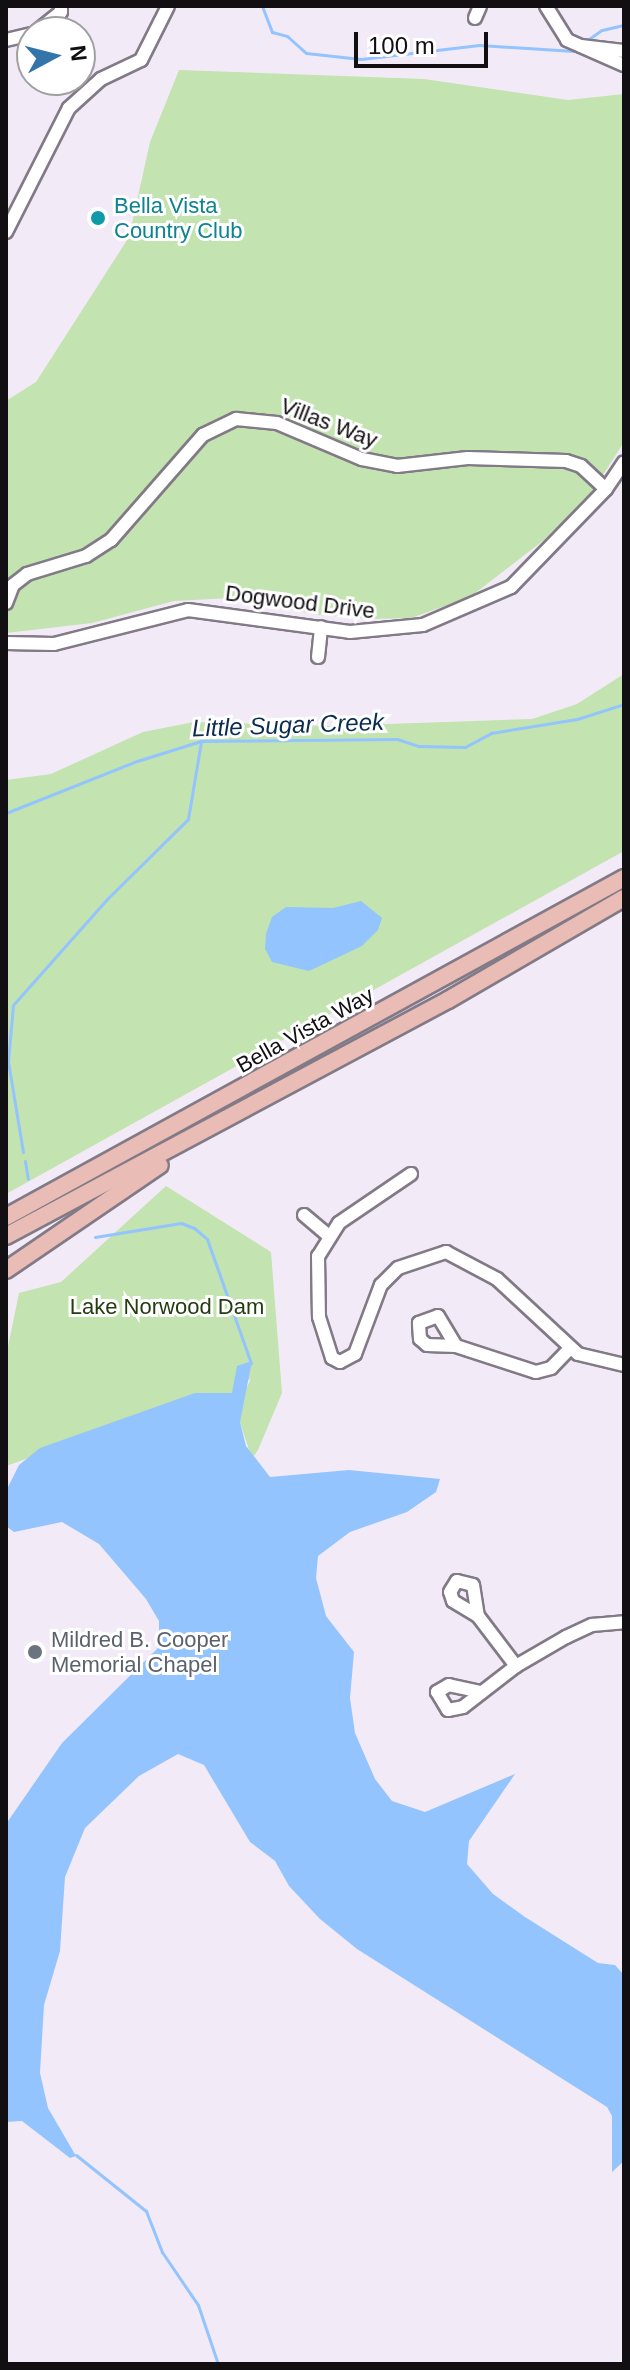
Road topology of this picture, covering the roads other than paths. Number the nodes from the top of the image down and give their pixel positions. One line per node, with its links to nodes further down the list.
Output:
1 (168, 6): 6 (street)
2 (546, 6): 3 (street)
3 (581, 46): 4 (street); 5 (street)
4 (624, 51)
5 (624, 65)
6 (6, 232)
7 (624, 462): 8 (street, Dogwood Drive)
8 (606, 489): 9 (street, Villas Way); 10 (street, Dogwood Drive)
9 (6, 603)
10 (321, 627): 11 (street, Dogwood Drive); 12 (street)
11 (6, 643)
12 (318, 657)
13 (624, 878): 18 (main road, Bella Vista Way)
14 (624, 898): 15 (main road, Bella Vista Way)
15 (209, 1130): 20 (main road, Bella Vista Way); 21 (main road)
16 (411, 1174): 19 (street)
17 (304, 1215): 19 (street)
18 (6, 1217)
19 (327, 1234): 23 (street)
20 (6, 1236)
21 (6, 1270)
22 (456, 1346): 23 (street)
23 (570, 1348): 24 (street)
24 (624, 1365)
25 (478, 1616): 27 (street)
26 (624, 1622): 27 (street)
27 (516, 1666): 28 (street)
28 (481, 1692)

